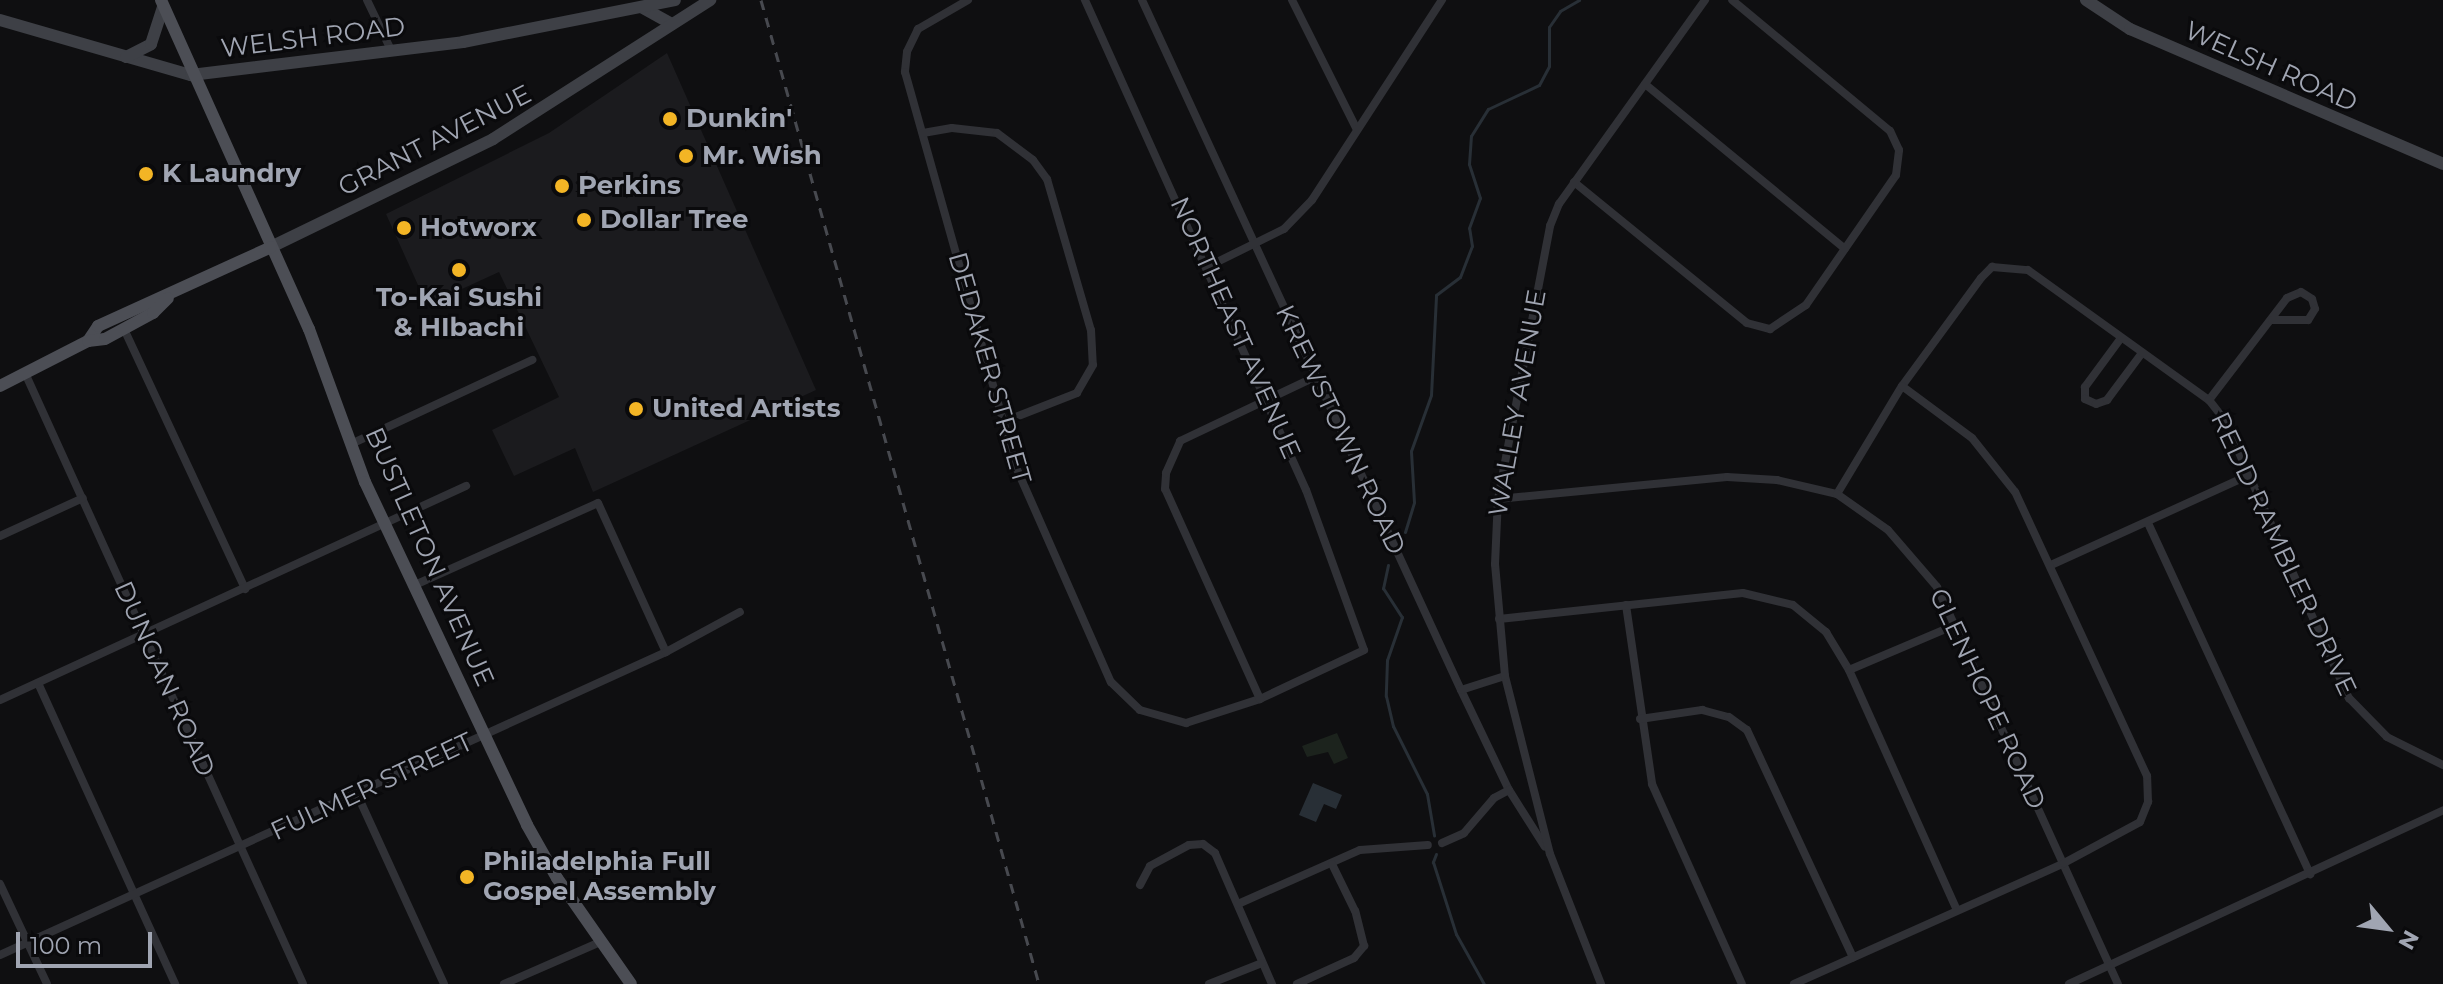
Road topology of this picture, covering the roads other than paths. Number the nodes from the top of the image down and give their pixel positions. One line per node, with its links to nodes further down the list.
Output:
1 (367, 0): 17 (street)
2 (667, 0): 3 (main road, WELSH ROAD); 14 (main road, WELSH ROAD)
3 (675, 0)
4 (710, 0): 16 (main road, GRANT AVENUE)
5 (968, 0): 22 (street, DEDAKER STREET)
6 (1085, 0): 28 (street, NORTHEAST AVENUE)
7 (1142, 0): 26 (street, KREWSTOWN ROAD)
8 (1292, 0): 21 (street)
9 (1442, 0): 21 (street)
10 (1705, 0): 20 (street, WALLEY AVENUE)
11 (1732, 0): 27 (street)
12 (2086, 0): 23 (main road, WELSH ROAD)
13 (162, 4): 18 (main road); 19 (main road, BUSTLETON AVENUE)
14 (636, 8): 16 (main road); 17 (main road, WELSH ROAD)
15 (0, 20): 18 (main road, WELSH ROAD)
16 (672, 24): 25 (main road, GRANT AVENUE)
17 (391, 50): 19 (main road, WELSH ROAD)
18 (123, 57): 19 (main road, WELSH ROAD)
19 (191, 75): 25 (main road, BUSTLETON AVENUE)
20 (1645, 84): 24 (street, WALLEY AVENUE); 27 (street)
21 (1357, 130): 26 (street)
22 (923, 133): 42 (street, DEDAKER STREET); 42 (street)
23 (2443, 164)
24 (1574, 182): 27 (street); 48 (street, WALLEY AVENUE)
25 (271, 247): 29 (main road, GRANT AVENUE); 43 (main road, BUSTLETON AVENUE)
26 (1254, 247): 28 (street); 37 (street, KREWSTOWN ROAD)
27 (1845, 249)
28 (1209, 266): 40 (street, NORTHEAST AVENUE)
29 (168, 298): 31 (main road, GRANT AVENUE); 33 (main road, GRANT AVENUE)
30 (2272, 320): 30 (street); 41 (street)
31 (124, 329): 33 (main road, GRANT AVENUE); 54 (street)
32 (2121, 338): 34 (street, REDD RAMBLER DRIVE); 34 (street); 39 (street, REDD RAMBLER DRIVE)
33 (88, 341): 36 (main road, GRANT AVENUE)
34 (2142, 353): 41 (street, REDD RAMBLER DRIVE)
35 (532, 360): 43 (street)
36 (25, 373): 38 (main road, GRANT AVENUE); 47 (street, DUNGAN ROAD)
37 (1315, 377): 40 (street); 64 (street, KREWSTOWN ROAD)
38 (0, 386)
39 (1902, 386): 46 (street, REDD RAMBLER DRIVE); 52 (street)
40 (1265, 399): 65 (street); 65 (street, NORTHEAST AVENUE)
41 (2209, 400): 44 (street, REDD RAMBLER DRIVE)
42 (1003, 422): 65 (street, DEDAKER STREET)
43 (351, 444): 50 (main road, BUSTLETON AVENUE)
44 (2247, 476): 49 (street); 69 (street, REDD RAMBLER DRIVE)
45 (466, 486): 50 (street)
46 (1837, 494): 48 (street, GLENHOPE ROAD); 58 (street, GLENHOPE ROAD)
47 (83, 498): 51 (street); 59 (street, DUNGAN ROAD)
48 (1498, 499): 57 (street, WALLEY AVENUE)
49 (2148, 523): 52 (street); 79 (street)
50 (386, 524): 53 (main road, BUSTLETON AVENUE); 54 (street)
51 (0, 536)
52 (2051, 565): 77 (street)
53 (417, 584): 60 (street); 68 (main road, BUSTLETON AVENUE)
54 (245, 589): 59 (street)
55 (1626, 605): 57 (street); 61 (street); 67 (street)
56 (740, 612): 60 (street, FULMER STREET)
57 (1499, 619): 62 (street, WALLEY AVENUE)
58 (1955, 625): 61 (street); 77 (street, GLENHOPE ROAD)
59 (144, 635): 63 (street); 75 (street, DUNGAN ROAD)
60 (666, 652): 68 (street, FULMER STREET)
61 (1849, 670): 84 (street)
62 (1505, 676): 64 (street); 76 (street, WALLEY AVENUE)
63 (38, 683): 66 (street); 82 (street)
64 (1461, 690): 70 (street, KREWSTOWN ROAD)
65 (1260, 699)
66 (0, 700)
67 (1640, 719): 88 (street); 101 (street)
68 (485, 734): 71 (street, FULMER STREET); 86 (main road, BUSTLETON AVENUE)
69 (2443, 765)
70 (1509, 790): 73 (street); 76 (street, KREWSTOWN ROAD)
71 (357, 794): 75 (street, FULMER STREET); 94 (street)
72 (2443, 810): 79 (street)
73 (1442, 843)
74 (1428, 845): 78 (street)
75 (239, 847): 82 (street, FULMER STREET); 93 (street, DUNGAN ROAD)
76 (1550, 854): 100 (street, WALLEY AVENUE)
77 (2064, 863): 84 (street); 90 (street, GLENHOPE ROAD)
78 (1332, 864): 83 (street); 99 (street)
79 (2310, 874): 90 (street)
80 (0, 884): 85 (street)
81 (1140, 885): 83 (street)
82 (134, 895): 85 (street, FULMER STREET); 92 (street)
83 (1238, 904): 89 (street)
84 (1957, 910): 88 (street)
85 (27, 942): 87 (street, FULMER STREET); 91 (street)
86 (600, 942): 95 (street); 96 (main road, BUSTLETON AVENUE)
87 (0, 955)
88 (1853, 957): 102 (street)
89 (1262, 963): 97 (street); 98 (street)
90 (2110, 966): 103 (street); 104 (street, GLENHOPE ROAD)
91 (47, 984)
92 (175, 984)
93 (303, 984)
94 (444, 984)
95 (504, 984)
96 (631, 984)
97 (1209, 984)
98 (1272, 984)
99 (1297, 984)
100 (1601, 984)
101 (1742, 984)
102 (1794, 984)
103 (2069, 984)
104 (2118, 984)

